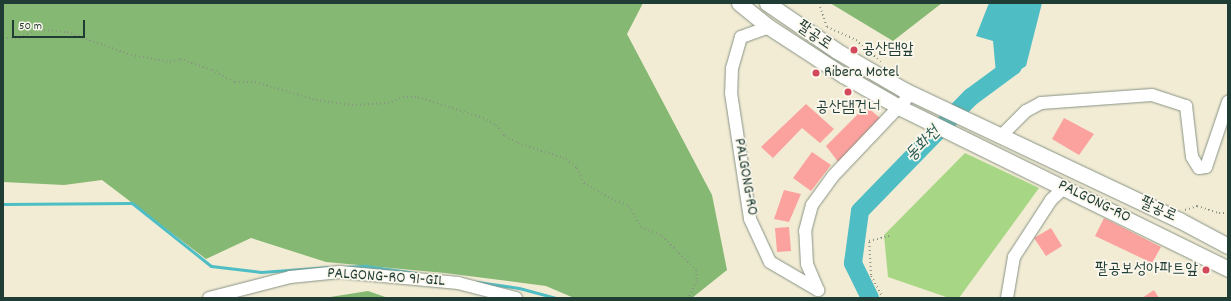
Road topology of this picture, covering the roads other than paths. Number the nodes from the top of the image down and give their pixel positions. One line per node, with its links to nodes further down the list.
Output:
1 (739, 3): 3 (main road)
2 (767, 3): 4 (main road, 팔공로)
3 (769, 27): 6 (main road); 6 (street, PALGONG-RO)
4 (912, 94): 6 (street); 7 (main road, 팔공로)
5 (1228, 102): 7 (street)
6 (899, 107): 8 (main road, PALGONG-RO)
7 (1000, 137): 9 (main road, 팔공로)
8 (1064, 188): 10 (main road, PALGONG-RO); 13 (street)
9 (1228, 246)
10 (1228, 268)
11 (209, 298): 12 (street, PALGONG-RO 91-GIL)
12 (516, 298)
13 (1006, 298)

